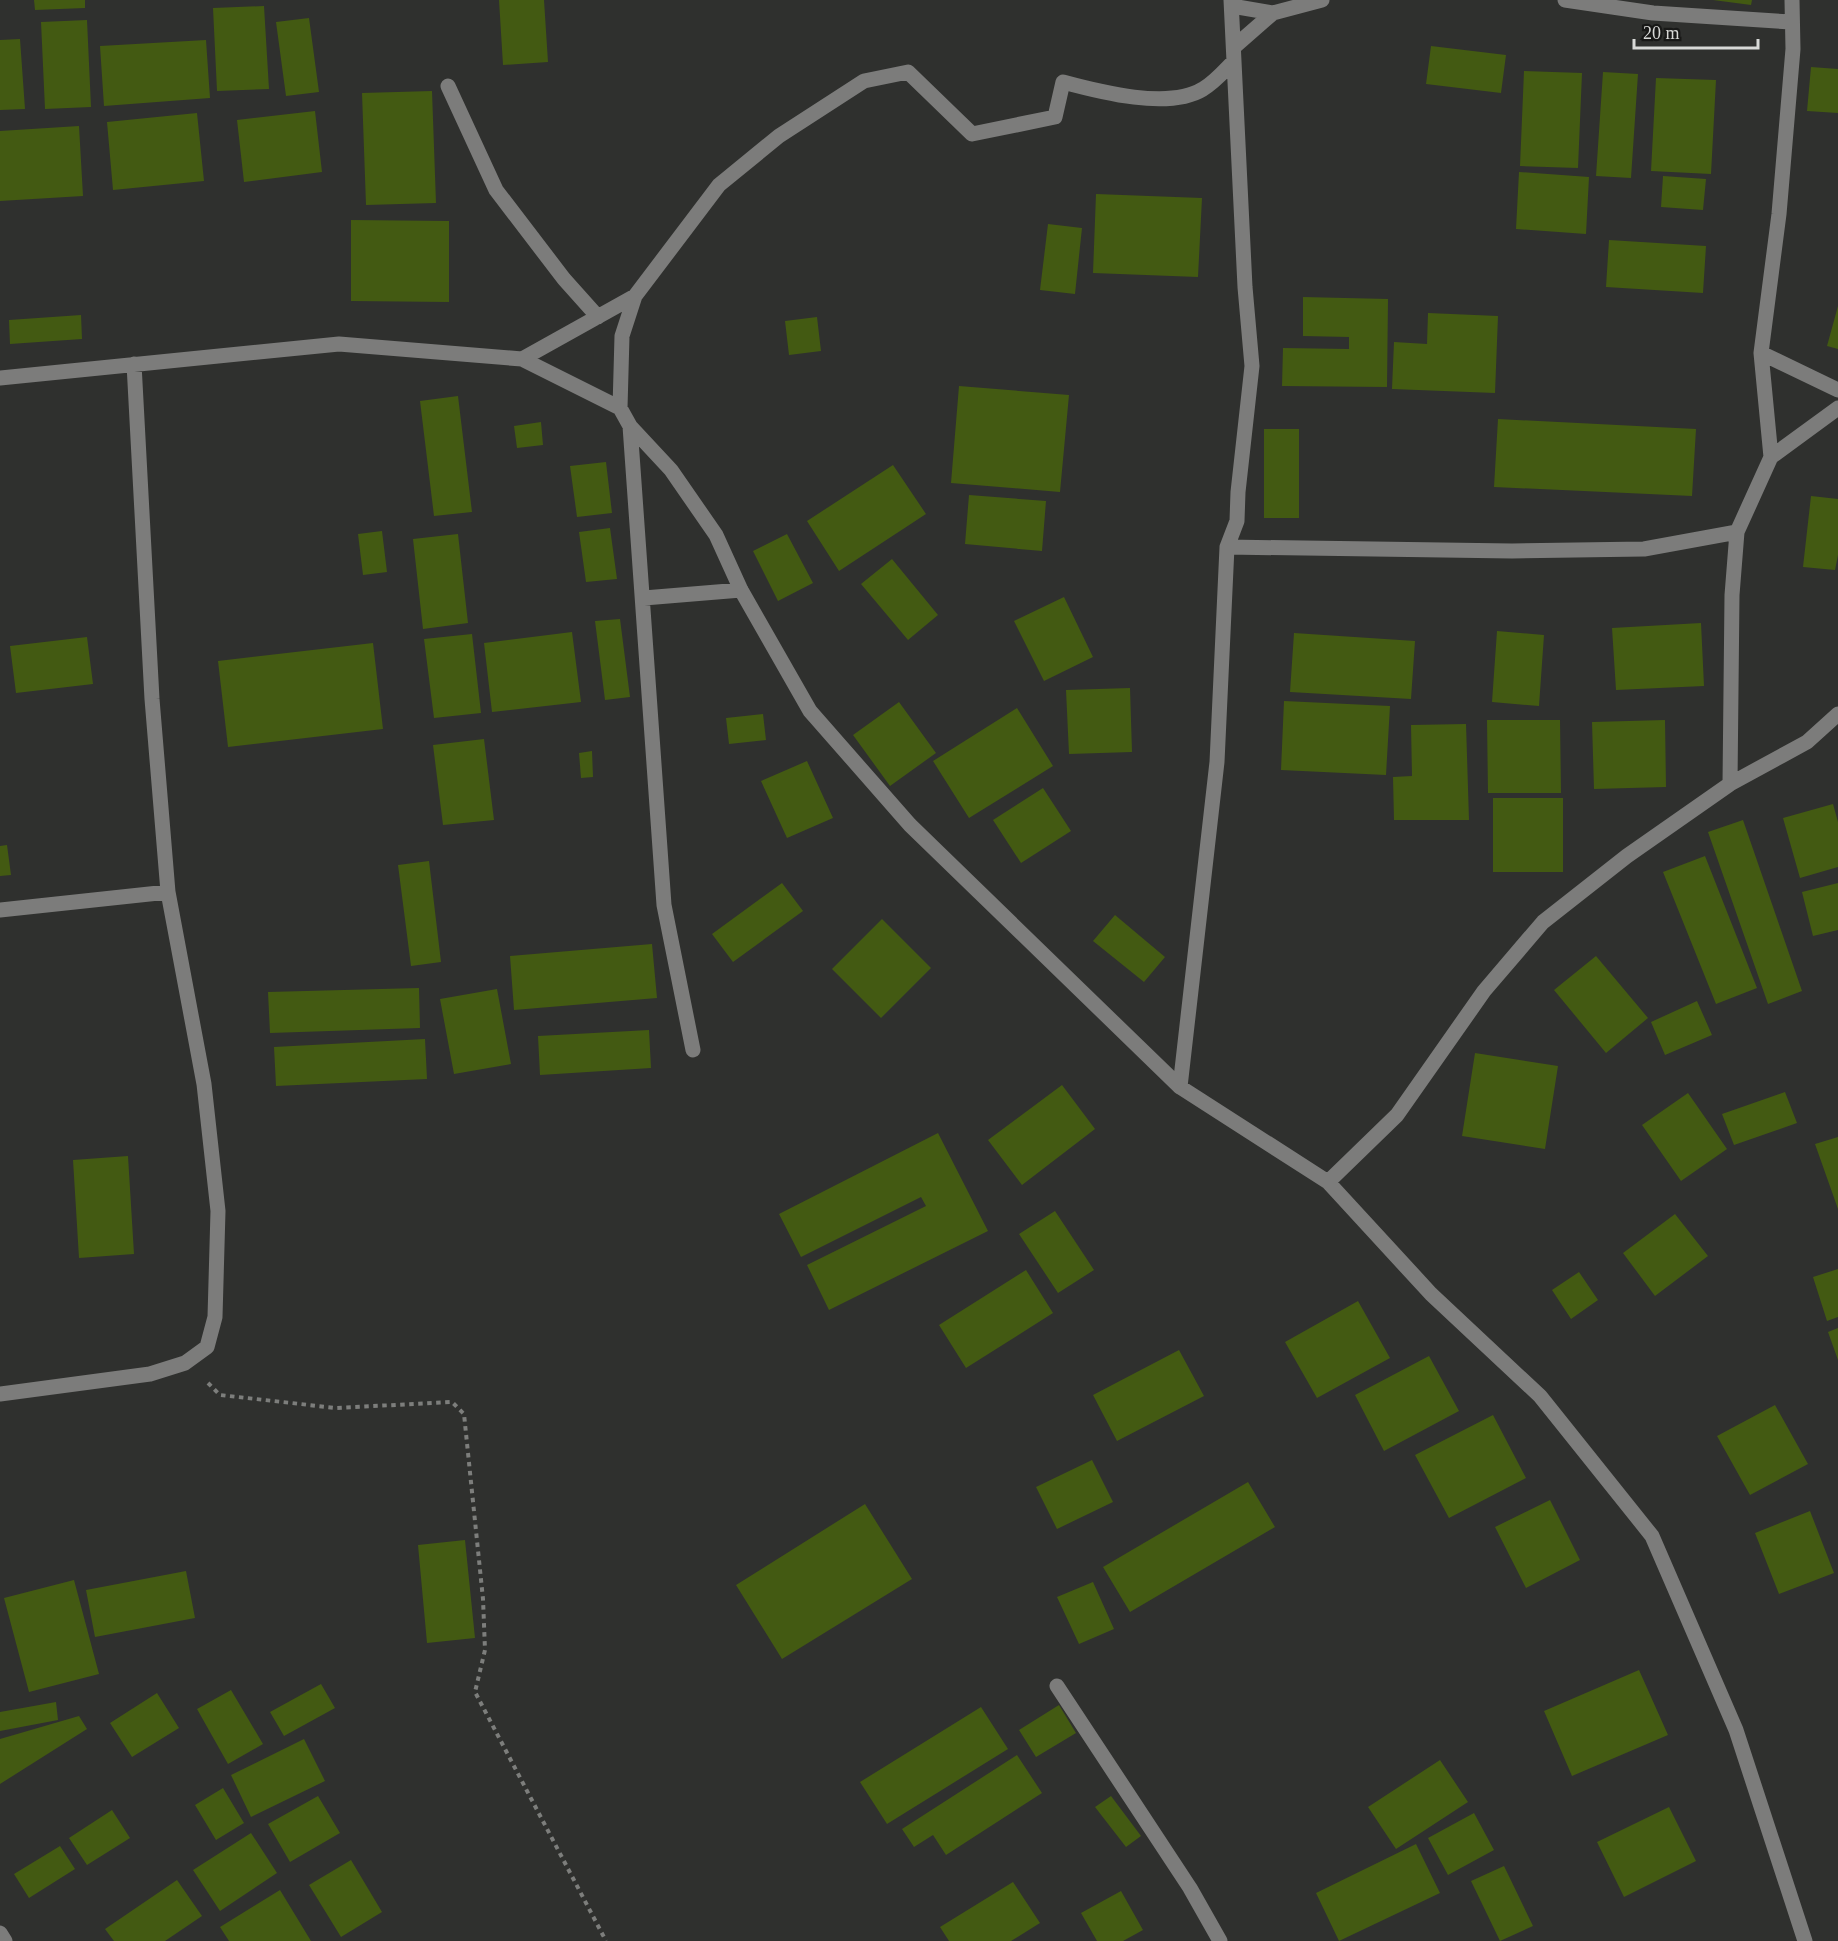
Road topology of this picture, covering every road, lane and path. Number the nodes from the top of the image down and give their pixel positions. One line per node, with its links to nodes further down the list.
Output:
1 (1322, 0): 5 (street)
2 (1565, 0): 6 (street)
3 (1792, 0): 6 (street)
4 (1232, 3): 5 (street); 7 (street)
5 (1273, 13): 7 (street)
6 (1791, 22): 11 (street)
7 (1234, 54): 9 (street); 21 (street)
8 (448, 86): 10 (street)
9 (635, 296): 10 (street); 16 (street)
10 (598, 317): 12 (street)
11 (1761, 353): 15 (street); 19 (street)
12 (522, 359): 13 (street); 16 (street)
13 (134, 364): 14 (street); 26 (street)
14 (0, 378)
15 (1838, 390)
16 (620, 408): 18 (street)
17 (1838, 408): 19 (street)
18 (630, 426): 22 (street); 23 (street)
19 (1771, 457): 20 (street)
20 (1737, 532): 21 (street); 25 (street)
21 (1227, 547): 29 (street)
22 (741, 590): 23 (street); 29 (street)
23 (644, 598): 28 (street)
24 (1838, 714): 25 (street)
25 (1730, 784): 30 (street)
26 (168, 892): 27 (street); 31 (street)
27 (0, 910)
28 (693, 1050)
29 (1180, 1087): 30 (street)
30 (1328, 1182): 38 (street)
31 (185, 1363): 32 (street); 36 (path)
32 (0, 1394)
33 (1057, 1686): 37 (street)
34 (0, 1933): 35 (street)
35 (4, 1941)
36 (606, 1941)
37 (1220, 1941)
38 (1805, 1941)

